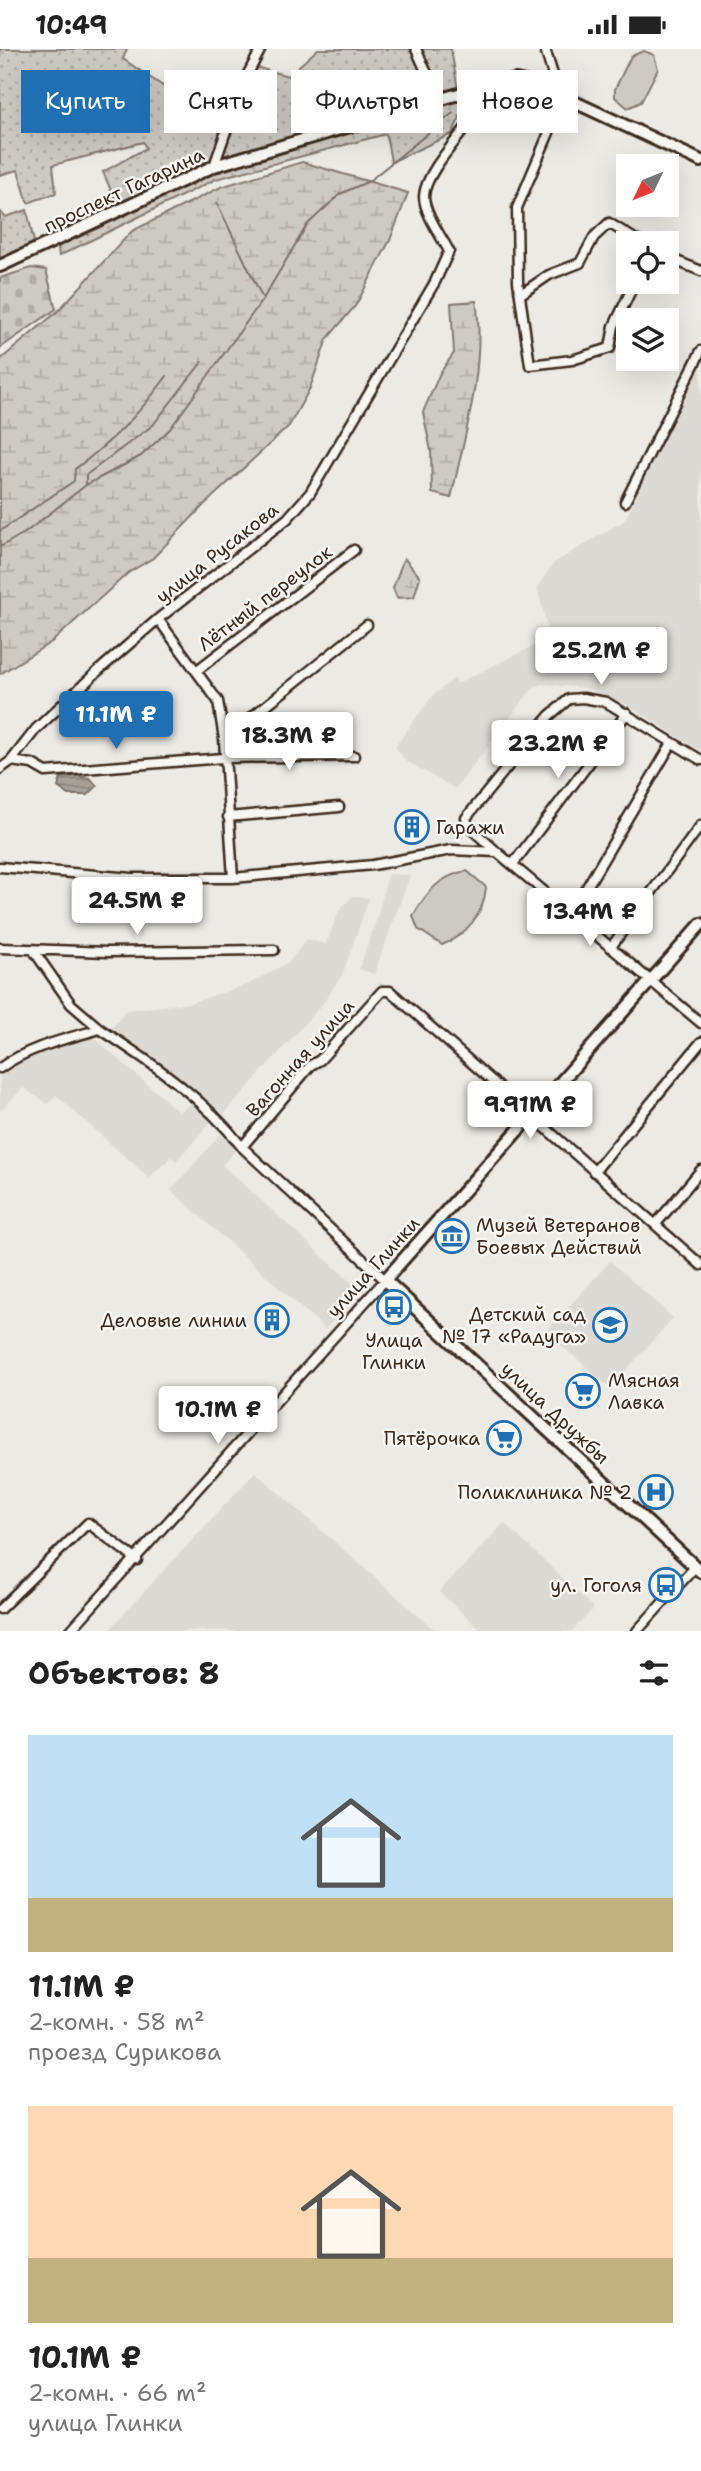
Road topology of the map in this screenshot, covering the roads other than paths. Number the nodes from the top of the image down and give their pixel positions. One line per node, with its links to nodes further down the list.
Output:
1 (261, 49): 11 (street)
2 (416, 49): 4 (street)
3 (545, 49): 5 (street)
4 (425, 70)
5 (551, 70)
6 (578, 101): 10 (street, проспект Гагарина)
7 (326, 133): 11 (street, проспект Гагарина)
8 (461, 133): 21 (street, улица Русакова)
9 (549, 133): 16 (street)
10 (701, 160)
11 (214, 166): 14 (street, проспект Гагарина)
12 (621, 231): 16 (street)
13 (679, 262): 15 (street)
14 (0, 266)
15 (701, 271)
16 (521, 294): 17 (street)
17 (629, 294)
18 (701, 352): 19 (street)
19 (625, 502)
20 (354, 550): 23 (street, Лётный переулок)
21 (158, 619): 23 (street); 30 (street, улица Русакова)
22 (367, 625): 25 (street)
23 (196, 671): 25 (street)
24 (626, 713): 26 (street); 35 (street); 36 (street)
25 (224, 739): 28 (street)
26 (672, 743): 29 (street); 39 (street)
27 (355, 756): 28 (street)
28 (223, 758): 30 (street); 33 (street)
29 (701, 760)
30 (11, 761): 31 (street, улица Русакова)
31 (0, 769)
32 (339, 807): 33 (street)
33 (228, 817): 38 (street)
34 (701, 825): 41 (street)
35 (497, 852): 36 (street); 38 (street)
36 (513, 864): 39 (street)
37 (0, 867): 38 (street)
38 (233, 878)
39 (572, 913): 41 (street)
40 (701, 924): 45 (street, улица Глинки)
41 (611, 947): 45 (street)
42 (0, 948): 44 (street)
43 (274, 950): 44 (street)
44 (34, 951): 47 (street)
45 (650, 980): 46 (street); 50 (street, улица Глинки)
46 (701, 1023)
47 (100, 1029): 49 (street); 51 (street)
48 (701, 1042): 53 (street)
49 (0, 1068)
50 (530, 1117): 51 (street, Вагонная улица); 53 (street); 56 (street, улица Глинки)
51 (242, 1147): 56 (street)
52 (701, 1170): 54 (street)
53 (594, 1173): 54 (street)
54 (656, 1224): 55 (street)
55 (701, 1265)
56 (385, 1280): 57 (street, улица Глинки); 58 (street, улица Дружбы)
57 (137, 1560): 59 (street); 60 (street, улица Глинки)
58 (699, 1566): 61 (street)
59 (0, 1609)
60 (70, 1631)
61 (637, 1631)

